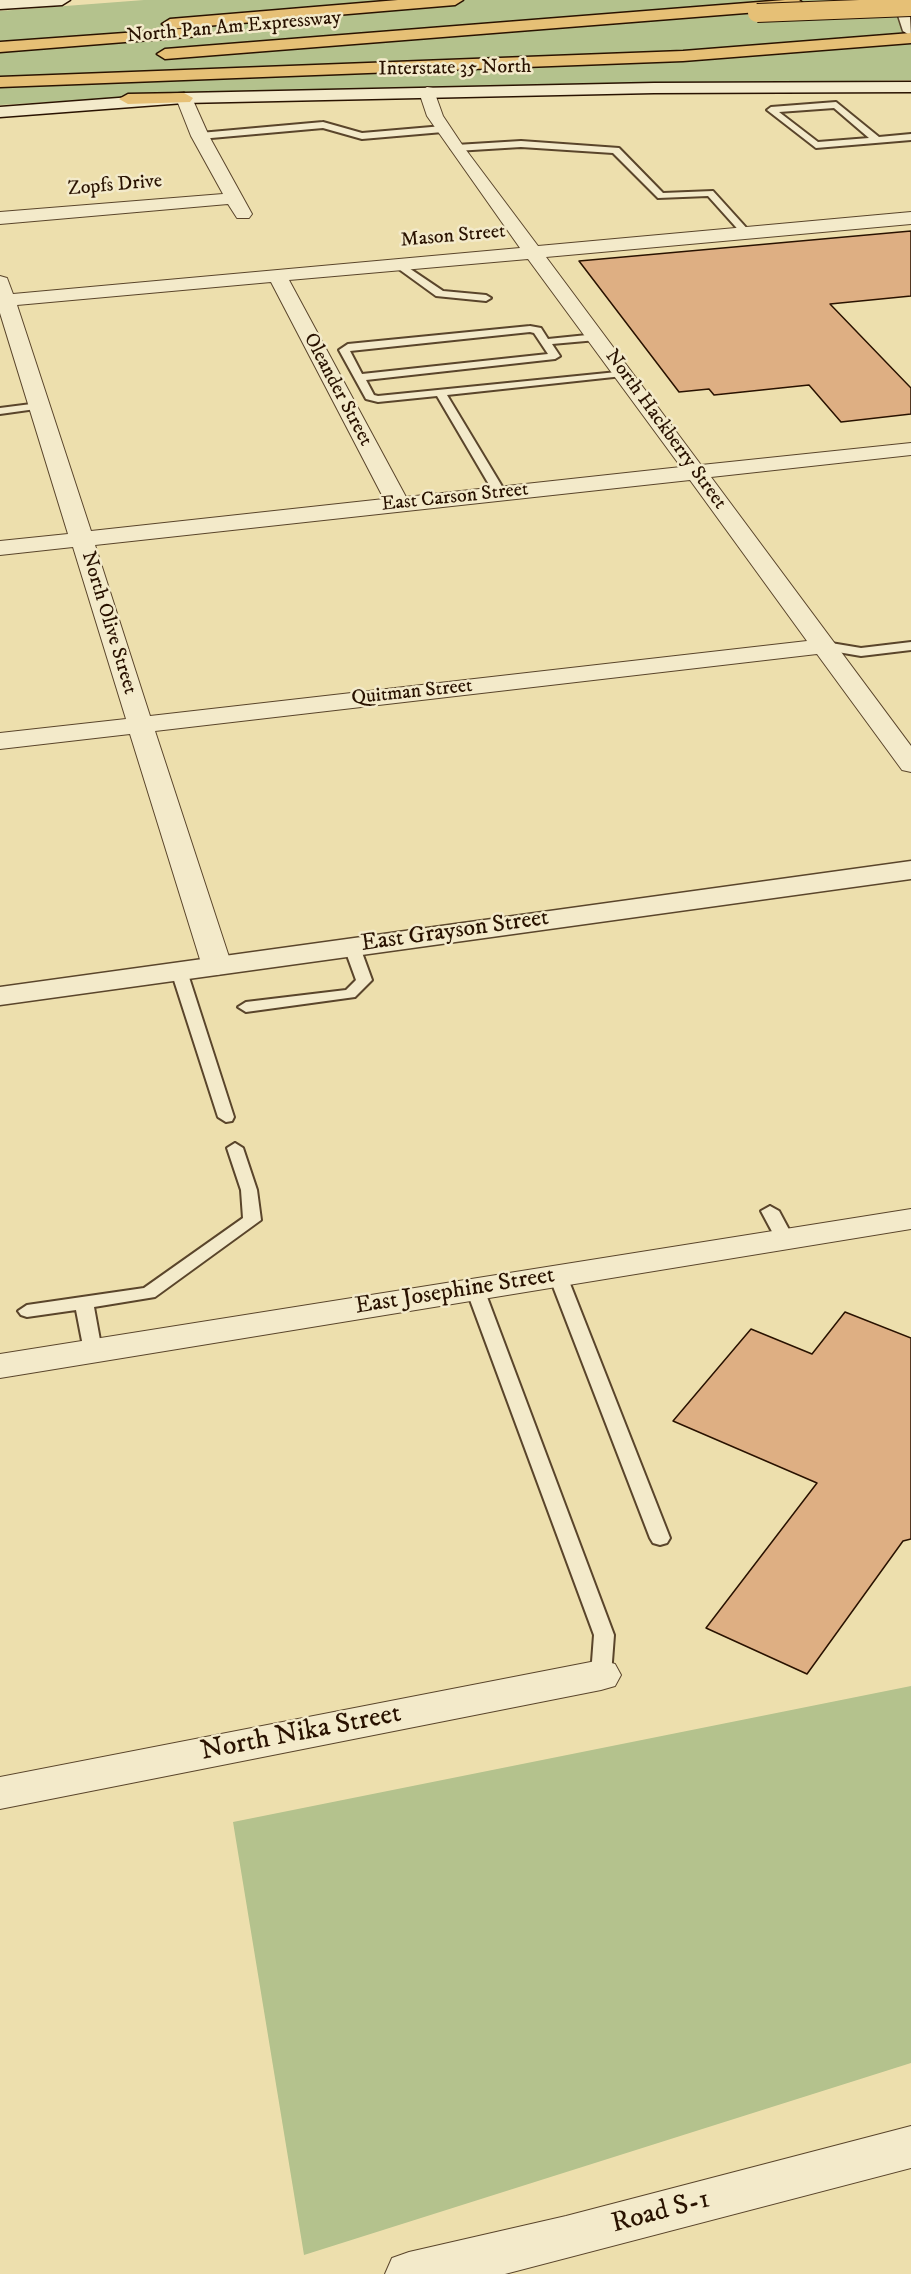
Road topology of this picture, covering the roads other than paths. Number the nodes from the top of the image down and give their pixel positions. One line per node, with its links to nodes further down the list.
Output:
1 (62, 0): 6 (main road)
2 (395, 0): 9 (highway)
3 (455, 0): 9 (highway)
4 (687, 0): 13 (highway, North Pan Am Expressway)
5 (866, 0): 10 (highway, North Pan Am Expressway)
6 (0, 4)
7 (906, 7): 8 (main road); 10 (highway, bridge)
8 (911, 31)
9 (24, 35): 11 (highway)
10 (404, 35): 14 (highway, North Pan Am Expressway)
11 (0, 37)
12 (911, 38): 17 (highway)
13 (0, 47)
14 (142, 56)
15 (71, 62): 16 (highway)
16 (0, 68)
17 (0, 82)
18 (911, 87): 19 (main road, Interstate 35 North)
19 (428, 92): 20 (main road, Interstate 35 North); 23 (street, North Hackberry Street)
20 (184, 98): 21 (highway); 22 (main road, Interstate 35 North); 24 (street)
21 (0, 102)
22 (0, 112)
23 (443, 129): 24 (lane); 27 (street, North Hackberry Street)
24 (201, 136): 28 (street, Zopfs Drive)
25 (911, 137): 26 (lane)
26 (876, 140): 26 (lane)
27 (456, 148): 30 (lane); 31 (street, North Hackberry Street)
28 (0, 218)
29 (911, 218): 30 (street, Mason Street)
30 (746, 233): 31 (street, Mason Street)
31 (535, 252): 32 (street, Mason Street); 36 (street, North Hackberry Street)
32 (399, 265): 33 (street, Mason Street); 35 (lane)
33 (276, 276): 34 (street, Mason Street); 46 (street, Oleander Street)
34 (2, 294): 41 (street, North Olive Street)
35 (486, 298)
36 (597, 337): 37 (lane); 38 (street, North Hackberry Street)
37 (546, 342): 39 (lane); 39 (lane)
38 (623, 373): 40 (lane); 44 (street, North Hackberry Street)
39 (359, 378): 40 (lane)
40 (440, 392): 45 (lane)
41 (39, 406): 42 (lane); 47 (street, North Olive Street)
42 (0, 411)
43 (911, 449): 44 (street, East Carson Street)
44 (696, 472): 45 (street, East Carson Street); 49 (street, North Hackberry Street)
45 (500, 493): 46 (street, East Carson Street)
46 (398, 504): 47 (street, East Carson Street)
47 (82, 539): 48 (street, East Carson Street); 51 (street, North Olive Street)
48 (0, 548)
49 (825, 646): 50 (lane); 51 (street, Quitman Street); 53 (street, North Hackberry Street)
50 (911, 646)
51 (138, 724): 52 (street, Quitman Street); 56 (street, North Olive Street)
52 (0, 741)
53 (911, 764)
54 (911, 870): 55 (main road, East Grayson Street)
55 (352, 947): 56 (main road, East Grayson Street); 59 (lane)
56 (217, 966): 57 (main road, East Grayson Street)
57 (179, 971): 58 (main road, East Grayson Street); 60 (lane)
58 (0, 996)
59 (246, 1007)
60 (226, 1118)
61 (235, 1148): 65 (lane)
62 (911, 1219): 63 (street, East Josephine Street)
63 (558, 1276): 64 (street, East Josephine Street); 69 (lane)
64 (475, 1289): 67 (street, East Josephine Street); 70 (lane)
65 (84, 1303): 66 (lane); 67 (lane)
66 (27, 1311)
67 (93, 1351): 68 (street, East Josephine Street)
68 (0, 1366)
69 (660, 1538)
70 (601, 1675): 71 (street, North Nika Street)
71 (0, 1792)
72 (911, 2147): 73 (street, Road S-1)
73 (409, 2274)

